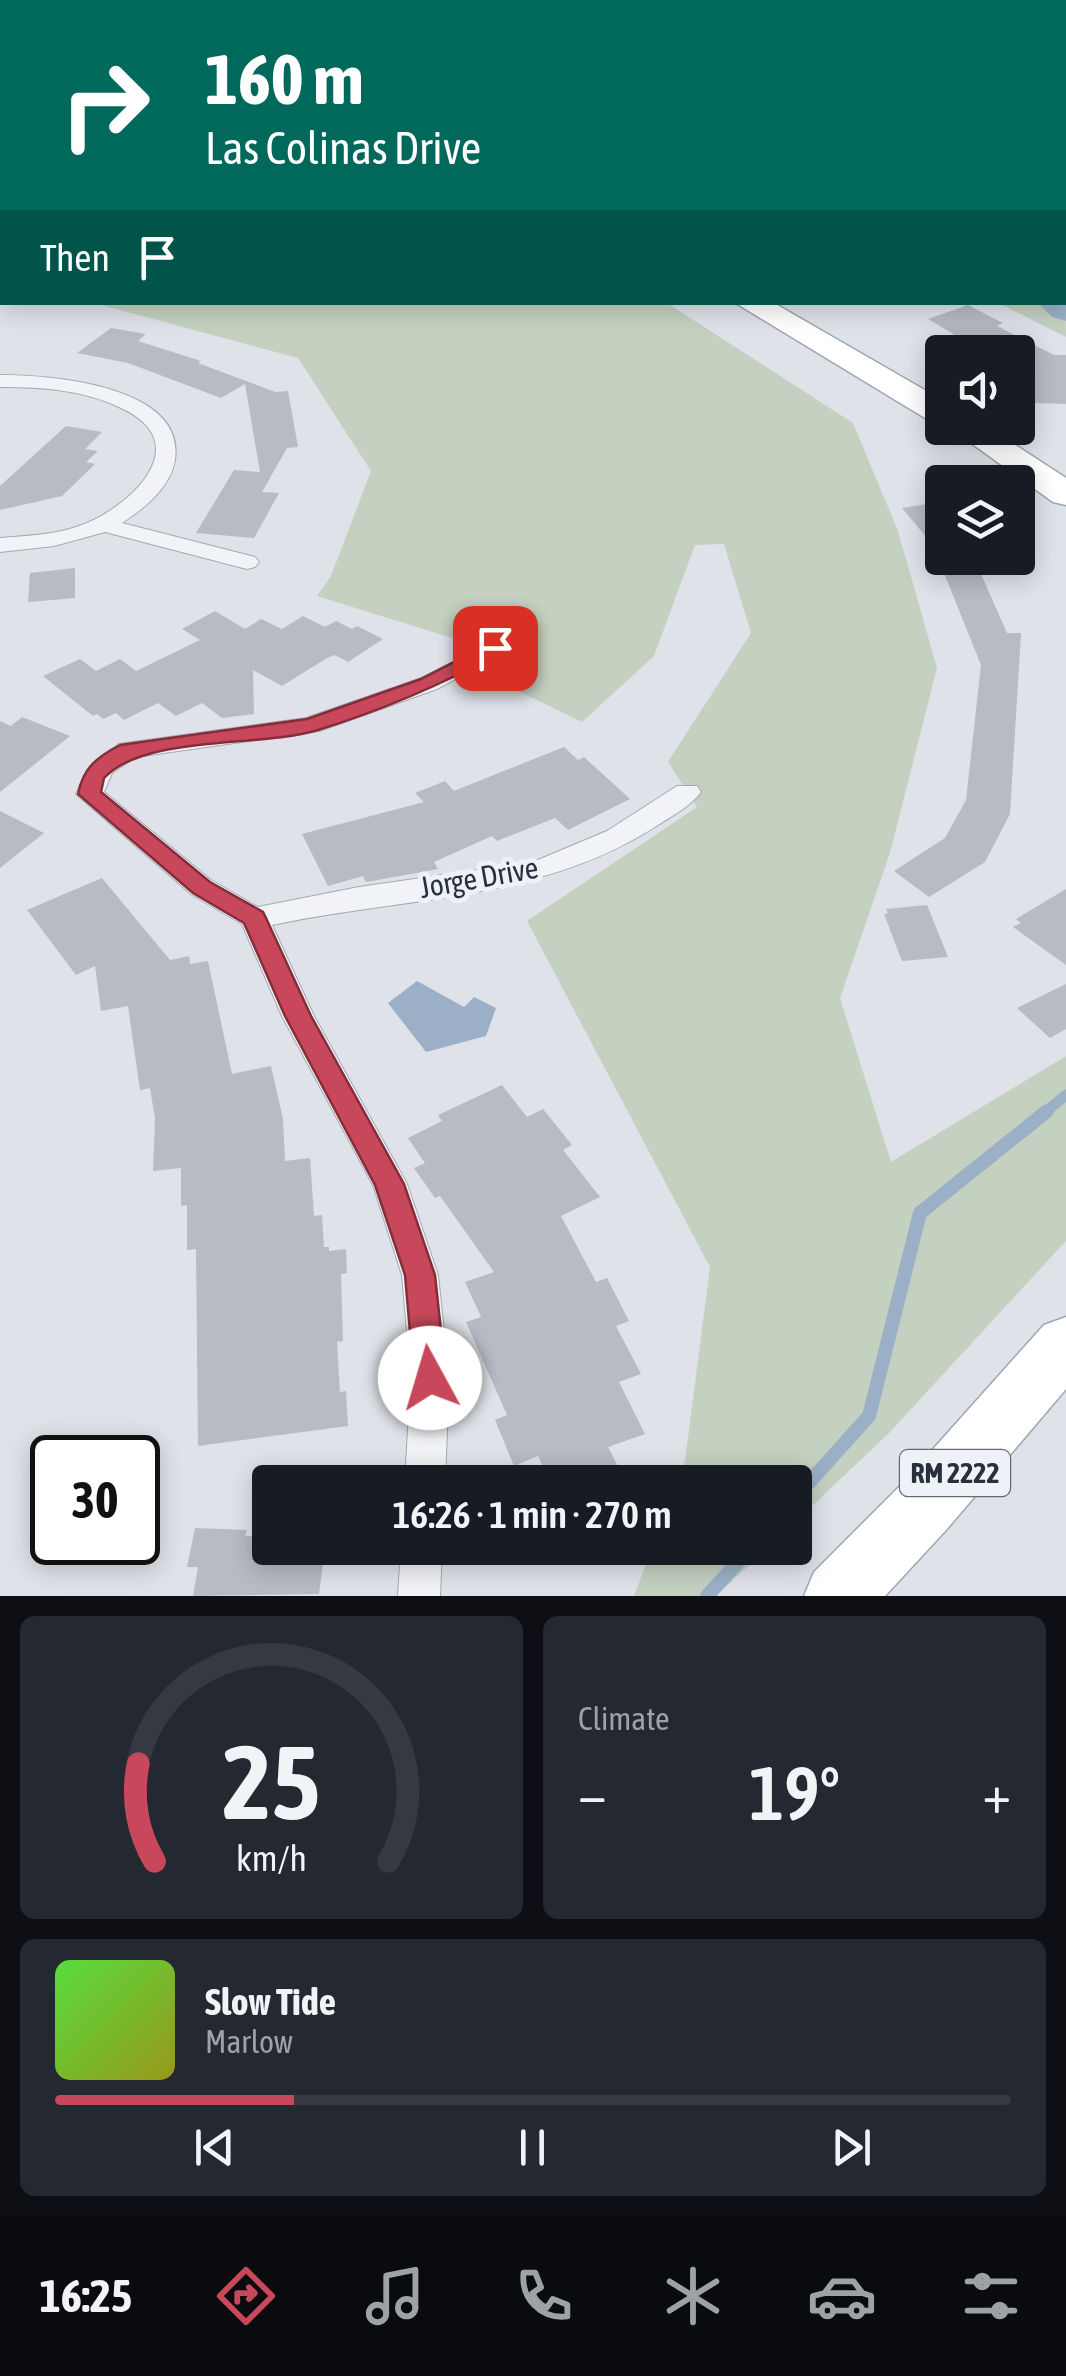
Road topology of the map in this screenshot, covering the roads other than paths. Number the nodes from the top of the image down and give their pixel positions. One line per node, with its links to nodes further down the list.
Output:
1 (753, 305): 3 (main road)
2 (0, 381): 6 (street)
3 (925, 404)
4 (992, 445): 5 (main road)
5 (1066, 494)
6 (103, 524): 7 (street); 8 (street)
7 (0, 546)
8 (247, 562)
9 (495, 648): 11 (street)
10 (687, 792): 11 (street, Jorge Drive)
11 (254, 918): 13 (street)
12 (1066, 1344): 16 (main road, RM 2222)
13 (426, 1465)
14 (421, 1565): 15 (street)
15 (420, 1596)
16 (838, 1596)

